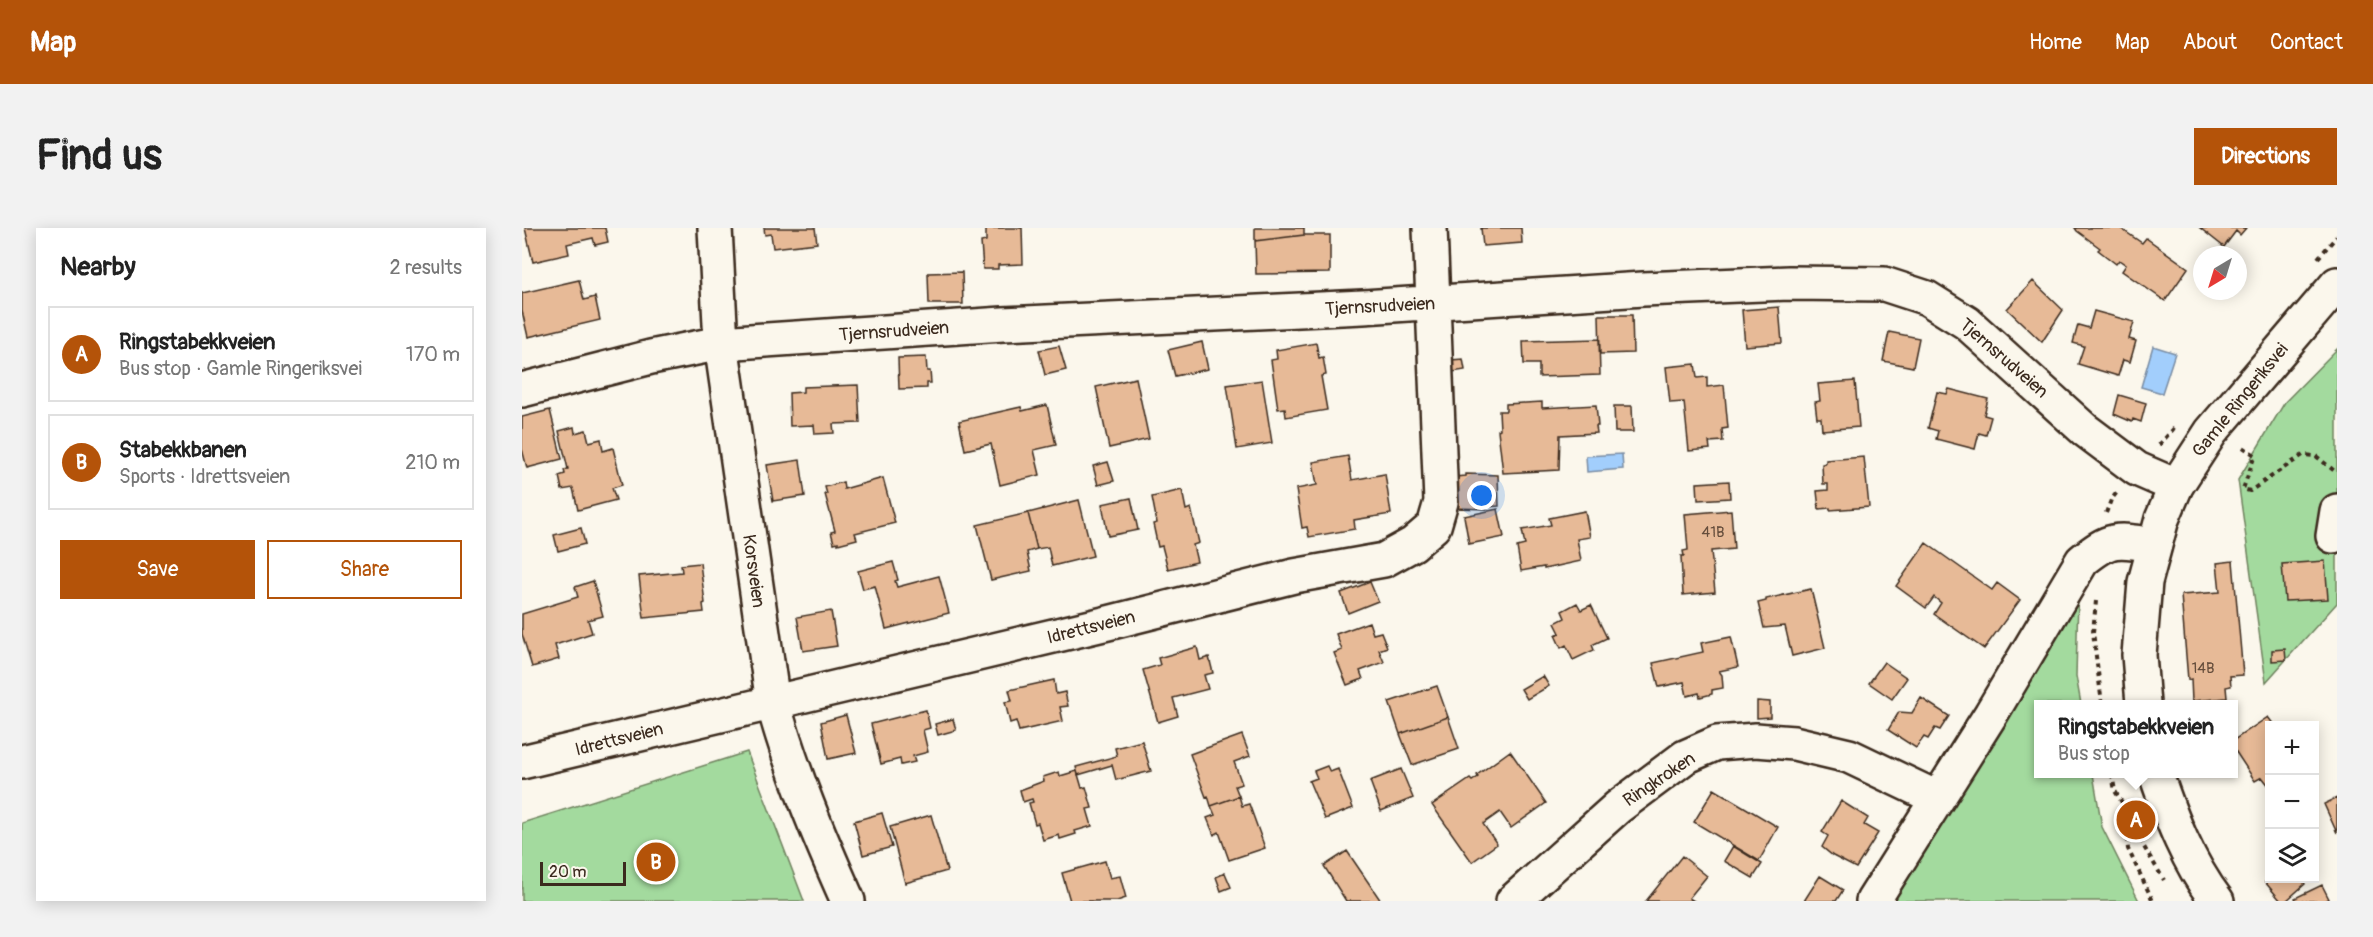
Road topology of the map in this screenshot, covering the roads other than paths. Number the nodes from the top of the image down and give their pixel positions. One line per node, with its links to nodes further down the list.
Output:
1 (715, 228): 5 (street, Korsveien)
2 (1430, 228): 4 (street, Idrettsveien)
3 (2337, 285): 7 (street, Gamle Ringeriksvei)
4 (1431, 303): 5 (street, Tjernsrudveien); 7 (street, Tjernsrudveien); 10 (street, Idrettsveien)
5 (721, 343): 6 (street, Tjernsrudveien); 10 (street, Korsveien)
6 (522, 390)
7 (2176, 486): 8 (street, Gamle Ringeriksvei)
8 (2154, 545): 9 (street, Gamle Ringeriksvei); 13 (street)
9 (2143, 700)
10 (773, 703): 11 (street, Idrettsveien); 14 (street, Korsveien)
11 (522, 762)
12 (2157, 778): 17 (street)
13 (1937, 798): 15 (street, Ringkroken); 16 (street)
14 (848, 901)
15 (1513, 901)
16 (1873, 901)
17 (2217, 901)

